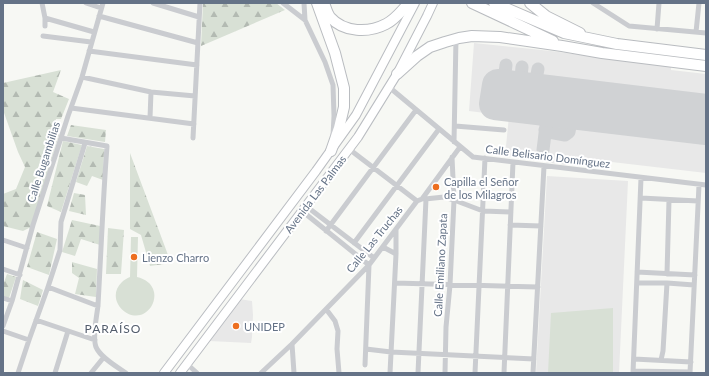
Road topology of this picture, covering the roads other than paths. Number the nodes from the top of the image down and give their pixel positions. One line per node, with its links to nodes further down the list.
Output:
1 (42, 3): 21 (street)
2 (86, 3): 18 (street)
3 (153, 3): 20 (street)
4 (200, 3): 20 (street)
5 (284, 3): 22 (street)
6 (304, 3): 22 (street)
7 (317, 3): 45 (highway)
8 (324, 3): 9 (highway)
9 (409, 3)
10 (415, 3): 48 (main road, Avenida Las Palmas)
11 (433, 3): 38 (main road, Avenida Las Palmas)
12 (472, 3): 33 (highway)
13 (494, 3): 30 (highway)
14 (530, 3): 30 (highway)
15 (593, 3): 24 (street)
16 (659, 3): 24 (street)
17 (700, 3): 26 (street)
18 (102, 5): 19 (street, Calle Bugambilias)
19 (99, 16): 25 (street, Calle Bugambilias); 32 (street)
20 (199, 17): 32 (street)
21 (45, 18): 23 (street); 25 (street)
22 (305, 20): 43 (street)
23 (45, 26)
24 (657, 29): 26 (street)
25 (94, 32): 31 (street, Calle Bugambilias)
26 (696, 32): 27 (street)
27 (706, 33)
28 (43, 36): 31 (street)
29 (456, 38): 33 (highway); 38 (highway); 51 (street)
30 (591, 39): 35 (highway)
31 (91, 42): 34 (street, Calle Bugambilias)
32 (198, 43): 36 (street)
33 (562, 46): 37 (highway)
34 (89, 51): 36 (street); 39 (street, Calle Bugambilias)
35 (706, 55)
36 (197, 65): 42 (street)
37 (706, 66)
38 (397, 74): 40 (main road, Avenida Las Palmas)
39 (82, 77): 41 (street); 44 (street, Calle Bugambilias)
40 (389, 87): 46 (street, Calle Belisario Domínguez); 50 (main road, Avenida Las Palmas)
41 (151, 92): 42 (street); 47 (street)
42 (195, 96): 49 (street)
43 (334, 104): 45 (street); 59 (street)
44 (71, 108): 47 (street); 54 (street, Calle Bugambilias)
45 (343, 110): 48 (street); 59 (highway)
46 (416, 110): 52 (street, Calle Belisario Domínguez); 65 (street)
47 (150, 118): 49 (street)
48 (353, 118): 50 (main road); 59 (main road, Avenida Las Palmas)
49 (194, 124): 55 (street)
50 (364, 126): 60 (main road, Avenida Las Palmas)
51 (455, 126): 53 (street); 56 (street)
52 (439, 129): 56 (street, Calle Belisario Domínguez); 70 (street)
53 (504, 130)
54 (61, 138): 57 (street); 88 (street, Calle Bugambilias)
55 (193, 138)
56 (454, 142): 58 (street, Calle Belisario Domínguez)
57 (85, 143): 103 (street); 109 (street)
58 (460, 147): 61 (street, Calle Las Truchas); 62 (street, Calle Belisario Domínguez)
59 (331, 148): 66 (main road, Avenida Las Palmas)
60 (349, 149): 65 (street); 68 (main road, Avenida Las Palmas)
61 (452, 157): 73 (street, Calle Las Truchas); 74 (street, Calle Emiliano Zapata)
62 (485, 158): 63 (street, Calle Belisario Domínguez); 78 (street)
63 (513, 162): 64 (street, Calle Belisario Domínguez); 79 (street)
64 (544, 166): 67 (street, Calle Belisario Domínguez); 82 (street)
65 (373, 168): 70 (street); 81 (street)
66 (316, 171): 68 (main road); 138 (main road, Avenida Las Palmas)
67 (641, 178): 69 (street, Calle Belisario Domínguez); 72 (street)
68 (326, 180): 77 (main road, Avenida Las Palmas)
69 (699, 185): 71 (street, Calle Belisario Domínguez); 76 (street)
70 (398, 186): 73 (street); 86 (street)
71 (706, 186)
72 (641, 198): 75 (street); 93 (street)
73 (422, 200): 74 (street); 83 (street, Calle Las Truchas); 100 (street)
74 (454, 200): 78 (street); 101 (street, Calle Emiliano Zapata)
75 (670, 200): 76 (street); 94 (street)
76 (698, 201): 96 (street)
77 (304, 208): 81 (street); 84 (street); 129 (main road, Avenida Las Palmas)
78 (483, 211): 79 (street); 104 (street)
79 (511, 212): 80 (street)
80 (510, 224): 82 (street); 105 (street)
81 (331, 225): 84 (street); 86 (street)
82 (541, 226): 106 (street)
83 (396, 228): 87 (street, Calle Las Truchas); 89 (street)
84 (326, 231): 91 (street)
85 (3, 240): 88 (street)
86 (354, 243): 90 (street)
87 (383, 247): 89 (street); 90 (street, Calle Las Truchas)
88 (27, 248): 95 (street, Calle Bugambilias)
89 (396, 254): 97 (street)
90 (374, 258): 91 (street, Calle Las Truchas)
91 (369, 264): 110 (street, Calle Las Truchas); 118 (street)
92 (3, 269): 95 (street)
93 (638, 272): 94 (street); 98 (street)
94 (667, 274): 96 (street)
95 (20, 275): 108 (street, Calle Bugambilias)
96 (695, 275): 102 (street)
97 (395, 283): 100 (street); 119 (street)
98 (637, 283): 99 (street); 126 (street)
99 (667, 283): 102 (street); 127 (street)
100 (422, 284): 101 (street); 120 (street)
101 (450, 285): 104 (street); 121 (street, Calle Emiliano Zapata)
102 (694, 285): 128 (street)
103 (48, 286): 109 (street); 111 (street)
104 (479, 286): 105 (street); 122 (street)
105 (508, 286): 106 (street); 124 (street)
106 (538, 287): 125 (street)
107 (3, 298): 108 (street)
108 (12, 301): 112 (street, Calle Bugambilias)
109 (98, 306): 116 (street)
110 (326, 309): 117 (street, Calle Las Truchas); 143 (street)
111 (36, 320): 114 (street); 115 (street)
112 (3, 326)
113 (3, 331): 115 (street)
114 (68, 331): 116 (street); 135 (street)
115 (29, 340): 134 (street)
116 (95, 340): 123 (street)
117 (292, 344): 141 (street, Calle Las Truchas); 142 (street)
118 (366, 349): 119 (street); 130 (street)
119 (391, 352): 120 (street); 144 (street)
120 (419, 353): 121 (street); 145 (street)
121 (445, 354): 122 (street); 146 (street, Calle Emiliano Zapata)
122 (476, 356): 124 (street); 147 (street)
123 (104, 357): 136 (street); 137 (street)
124 (504, 358): 125 (street); 148 (street)
125 (534, 359): 149 (street)
126 (634, 359): 127 (street); 131 (street)
127 (661, 360): 128 (street)
128 (691, 362): 133 (street)
129 (187, 364): 139 (main road, Avenida Las Palmas); 140 (street)
130 (365, 364)
131 (633, 372): 132 (street)
132 (663, 372): 133 (street)
133 (690, 372)
134 (18, 373)
135 (55, 373)
136 (91, 373)
137 (126, 373)
138 (164, 373)
139 (180, 373)
140 (196, 373)
141 (261, 373)
142 (294, 373)
143 (339, 373)
144 (390, 373)
145 (418, 373)
146 (445, 373)
147 (475, 373)
148 (504, 373)
149 (533, 373)

